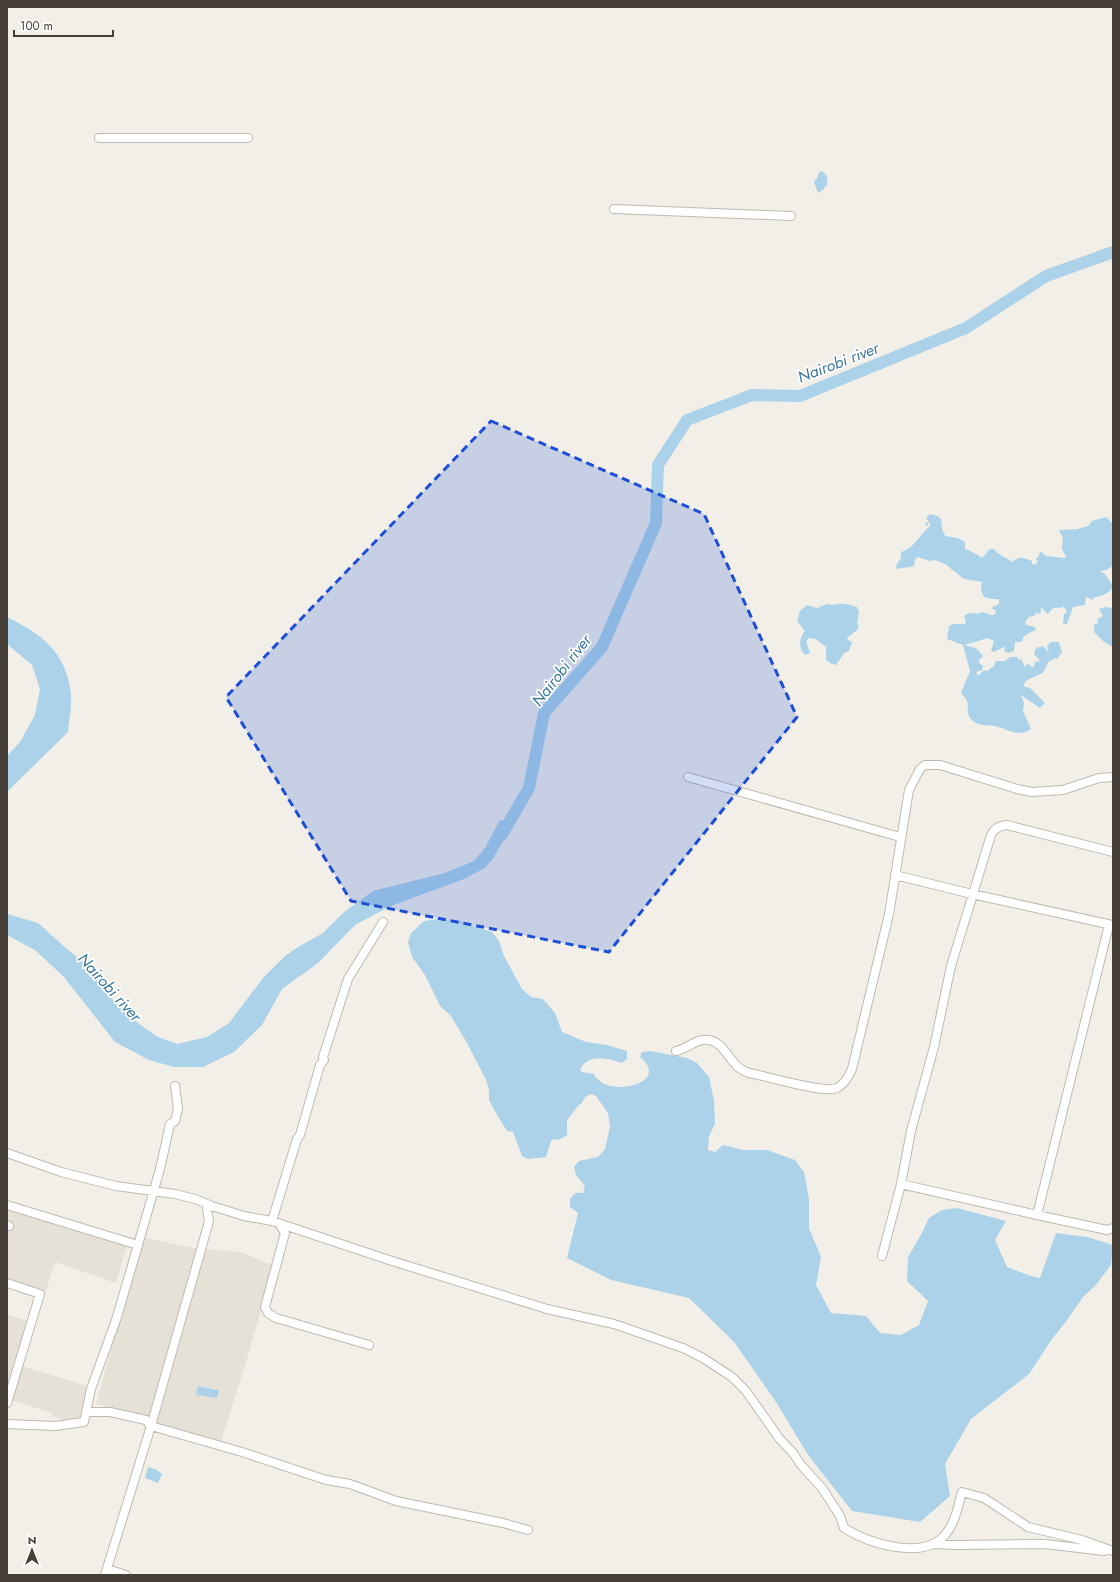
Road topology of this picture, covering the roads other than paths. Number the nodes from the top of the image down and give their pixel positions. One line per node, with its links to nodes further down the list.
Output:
1 (99, 138): 2 (street)
2 (248, 138)
3 (614, 209): 4 (street)
4 (791, 216)
5 (688, 777): 7 (street)
6 (1113, 777): 7 (street)
7 (900, 837): 9 (street)
8 (1113, 852): 10 (street)
9 (895, 875): 10 (street); 13 (street)
10 (972, 894): 12 (street); 16 (street)
11 (383, 922): 21 (street)
12 (1111, 925): 20 (street)
13 (676, 1050)
14 (175, 1086): 17 (street)
15 (7, 1153): 17 (street)
16 (901, 1184): 20 (street); 25 (street)
17 (153, 1192): 19 (street); 24 (street)
18 (7, 1205): 24 (street)
19 (212, 1206): 21 (street); 31 (street)
20 (1037, 1215): 23 (street)
21 (272, 1221): 22 (street)
22 (280, 1225): 27 (street); 33 (street)
23 (1113, 1228)
24 (138, 1245): 29 (street)
25 (882, 1256)
26 (7, 1283): 28 (street)
27 (369, 1346)
28 (7, 1403)
29 (87, 1412): 30 (street); 31 (street)
30 (7, 1424)
31 (150, 1426): 32 (street); 35 (street)
32 (528, 1530)
33 (934, 1544): 34 (street); 34 (street)
34 (1113, 1551)
35 (106, 1572): 36 (street)
36 (126, 1575)

